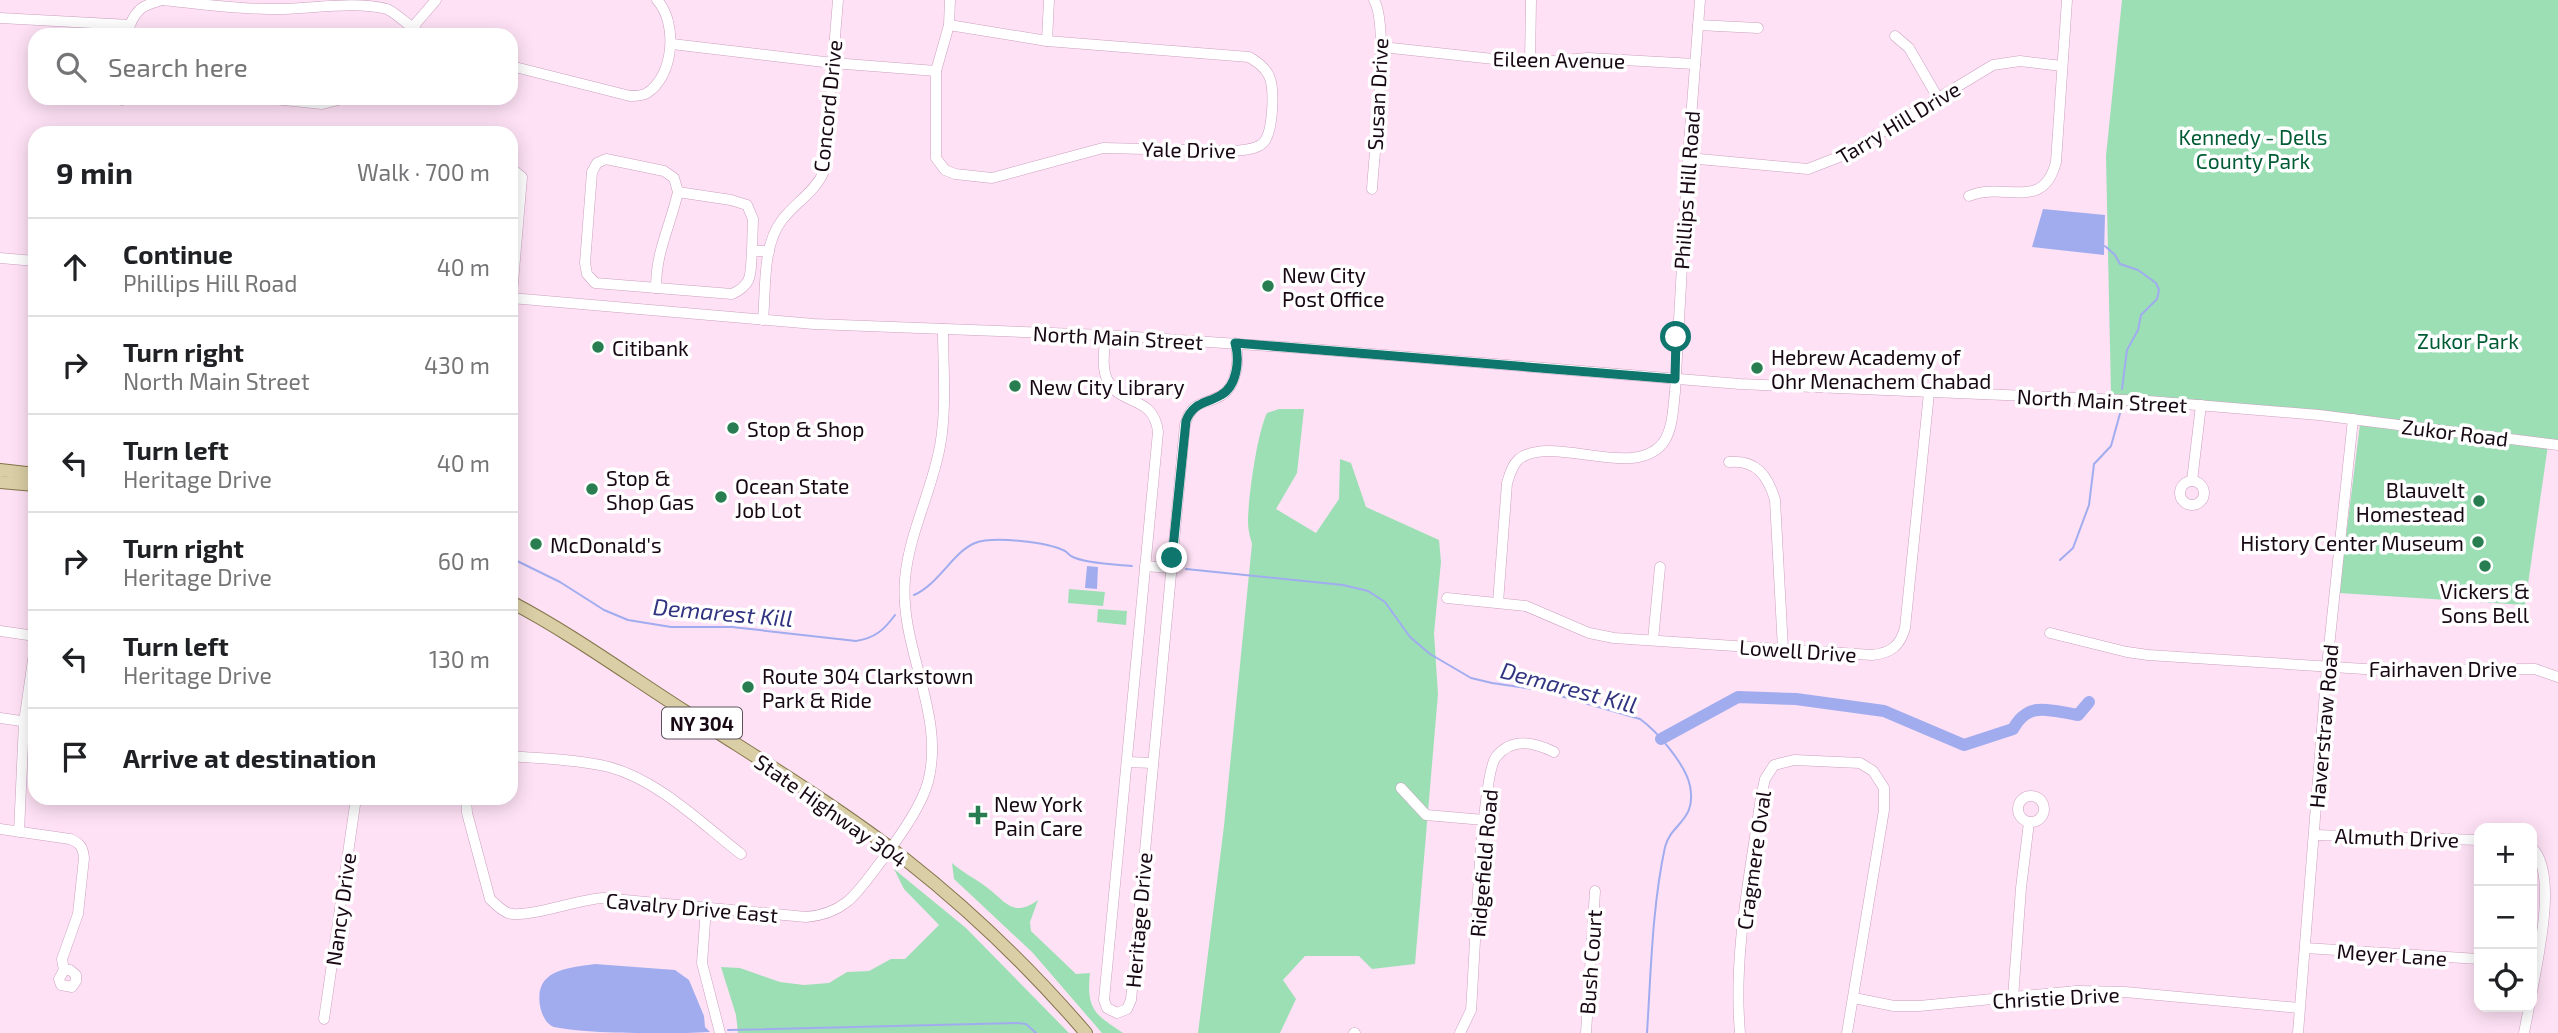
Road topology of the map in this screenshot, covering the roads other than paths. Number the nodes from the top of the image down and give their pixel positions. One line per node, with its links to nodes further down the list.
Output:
1 (163, 0): 11 (street); 16 (street)
2 (436, 0): 18 (street)
3 (657, 0): 22 (street)
4 (838, 0): 24 (street, Concord Drive)
5 (950, 0): 14 (street)
6 (1049, 0): 21 (street)
7 (1374, 0): 23 (street, Susan Drive)
8 (1531, 0): 25 (street)
9 (1700, 0): 13 (street, Phillips Hill Road)
10 (2067, 0): 27 (street)
11 (230, 4): 17 (street)
12 (0, 18): 15 (street)
13 (1698, 25): 19 (street); 26 (street, Phillips Hill Road)
14 (949, 26): 21 (street, Yale Drive); 29 (street)
15 (108, 28)
16 (131, 28)
17 (405, 28)
18 (412, 28)
19 (1758, 28)
20 (1895, 36): 30 (street)
21 (1047, 41): 29 (street, Yale Drive)
22 (672, 44): 24 (street); 28 (street)
23 (1382, 47): 25 (street, Eileen Avenue); 33 (street, Susan Drive)
24 (833, 62): 29 (street); 38 (street, Concord Drive)
25 (1530, 63): 26 (street, Eileen Avenue)
26 (1695, 64): 31 (street, Phillips Hill Road)
27 (2062, 66): 30 (street, Tarry Hill Drive); 35 (street)
28 (518, 68)
29 (936, 71)
30 (1938, 98): 31 (street, Tarry Hill Drive)
31 (1688, 158): 47 (street, Phillips Hill Road)
32 (518, 173): 36 (street)
33 (1372, 189)
34 (678, 192): 37 (street); 41 (street); 41 (street)
35 (1969, 195)
36 (518, 209)
37 (751, 251): 38 (street); 41 (street)
38 (769, 251): 43 (street, Concord Drive)
39 (0, 258): 40 (street)
40 (28, 260)
41 (656, 288)
42 (518, 299): 43 (street, North Main Street)
43 (763, 320): 44 (street, North Main Street)
44 (943, 329): 45 (street, North Main Street); 89 (street, Cavalry Drive East)
45 (1105, 335): 46 (street, North Main Street); 60 (street, Heritage Drive)
46 (1235, 343): 47 (street, North Main Street); 61 (street, Heritage Drive)
47 (1675, 379): 48 (street, North Main Street); 64 (street, Phillips Hill Road)
48 (1930, 393): 49 (street, North Main Street); 70 (street, Lowell Drive)
49 (2201, 405): 50 (street, North Main Street); 57 (street)
50 (2319, 415): 51 (street, North Main Street); 53 (street)
51 (2353, 419): 52 (street, Zukor Road); 53 (street, Haverstraw Road)
52 (2558, 445)
53 (2348, 454): 71 (street, Haverstraw Road)
54 (1729, 462): 70 (street)
55 (0, 470): 56 (main road)
56 (28, 473)
57 (2192, 481)
58 (0, 482): 59 (main road)
59 (28, 484)
60 (1145, 566): 61 (street); 78 (street, Heritage Drive)
61 (1171, 568): 79 (street, Heritage Drive)
62 (1660, 568): 69 (street)
63 (1447, 598): 64 (street, Lowell Drive)
64 (1499, 603): 69 (street, Lowell Drive)
65 (518, 606): 89 (main road, State Highway 304 / NY 304)
66 (0, 631): 68 (street)
67 (2050, 634): 71 (street, Fairhaven Drive)
68 (28, 635)
69 (1653, 640): 70 (street, Lowell Drive)
70 (1783, 649)
71 (2327, 666): 72 (street, Fairhaven Drive); 87 (street, Haverstraw Road)
72 (2558, 677)
73 (0, 718): 74 (street)
74 (28, 723)
75 (28, 743): 86 (street)
76 (1554, 752): 83 (street, Ridgefield Road)
77 (518, 757): 91 (street)
78 (1127, 762): 79 (street); 79 (street, Heritage Drive)
79 (1153, 764)
80 (1401, 788): 83 (street)
81 (355, 805): 104 (street, Nancy Drive)
82 (466, 805): 95 (street, Cavalry Drive East)
83 (1484, 820): 107 (street, Ridgefield Road)
84 (2029, 822): 101 (street)
85 (0, 829): 86 (street)
86 (19, 832): 99 (street)
87 (2314, 835): 88 (street, Almuth Drive); 96 (street, Haverstraw Road)
88 (2474, 840)
89 (891, 849): 95 (street, Cavalry Drive East); 106 (main road, State Highway 304 / NY 304)
90 (2537, 852): 93 (street)
91 (741, 853)
92 (1595, 891): 108 (street, Bush Court)
93 (2546, 893): 94 (street); 97 (street)
94 (2558, 893)
95 (706, 908): 105 (street)
96 (2305, 948): 98 (street, Meyer Lane); 102 (street, Haverstraw Road)
97 (2537, 949)
98 (2474, 959)
99 (64, 970)
100 (1854, 998): 101 (street, Christie Drive); 109 (street, Cragmere Oval); 110 (street, Cragmere Oval)
101 (2013, 998): 102 (street, Christie Drive)
102 (2300, 1008): 111 (street, Haverstraw Road)
103 (2528, 1012): 112 (street)
104 (324, 1019)
105 (720, 1033)
106 (1086, 1033)
107 (1460, 1033)
108 (1586, 1033)
109 (1740, 1033)
110 (1847, 1033)
111 (2298, 1033)
112 (2524, 1033)

